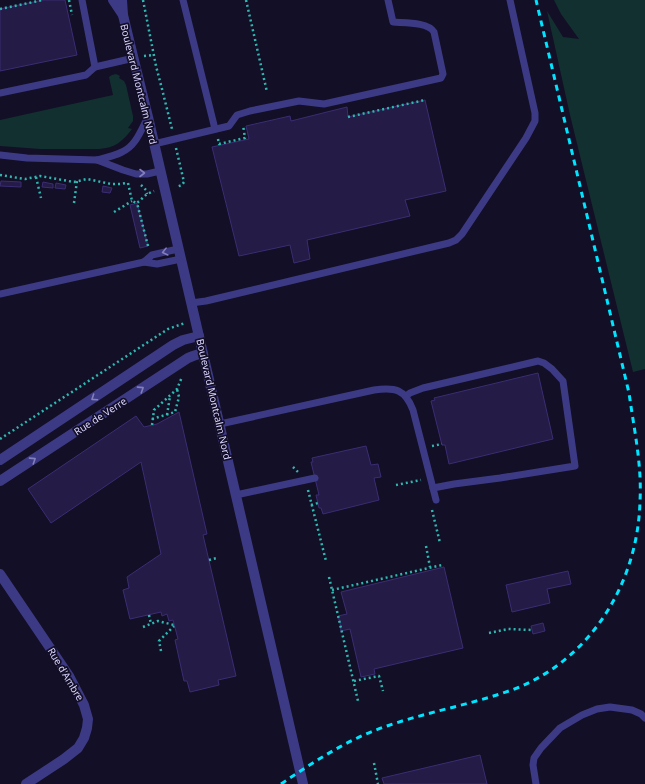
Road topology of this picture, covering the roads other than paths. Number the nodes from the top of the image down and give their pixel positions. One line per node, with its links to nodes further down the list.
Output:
1 (82, 0): 9 (lane)
2 (113, 0): 7 (street, Boulevard Montcalm Nord)
3 (122, 0): 7 (street, Boulevard Montcalm Nord)
4 (183, 0): 12 (lane)
5 (388, 0): 12 (lane)
6 (510, 0): 21 (lane)
7 (123, 15): 8 (street, Boulevard Montcalm Nord)
8 (134, 58): 9 (lane); 11 (street, Boulevard Montcalm Nord)
9 (95, 67): 10 (lane)
10 (0, 93)
11 (148, 117): 13 (street, Boulevard Montcalm Nord); 15 (lane)
12 (215, 129): 13 (lane)
13 (154, 144): 16 (street, Boulevard Montcalm Nord)
14 (0, 156): 15 (lane)
15 (97, 160): 16 (lane, one-way to 16)
16 (160, 171): 17 (street, Boulevard Montcalm Nord)
17 (178, 249): 18 (street, Boulevard Montcalm Nord); 19 (lane, one-way to 19)
18 (181, 259): 19 (lane); 21 (street, Boulevard Montcalm Nord)
19 (144, 262): 20 (lane)
20 (0, 294)
21 (191, 303): 22 (street, Boulevard Montcalm Nord)
22 (199, 336): 23 (street, Boulevard Montcalm Nord); 26 (street, Rue de Verre, one-way to 26)
23 (202, 353): 25 (street, Boulevard Montcalm Nord); 28 (street, Rue de Verre, one-way to 23)
24 (406, 396): 25 (lane); 29 (lane); 29 (lane)
25 (220, 424): 30 (street, Boulevard Montcalm Nord)
26 (0, 460)
27 (315, 478): 30 (lane)
28 (0, 481)
29 (433, 488): 31 (lane)
30 (236, 495): 37 (street, Boulevard Montcalm Nord)
31 (436, 500)
32 (0, 574): 36 (street, Rue d'Ambre)
33 (645, 718): 35 (lane)
34 (528, 753): 35 (lane)
35 (534, 758): 38 (lane)
36 (26, 784)
37 (303, 784)
38 (536, 784)

